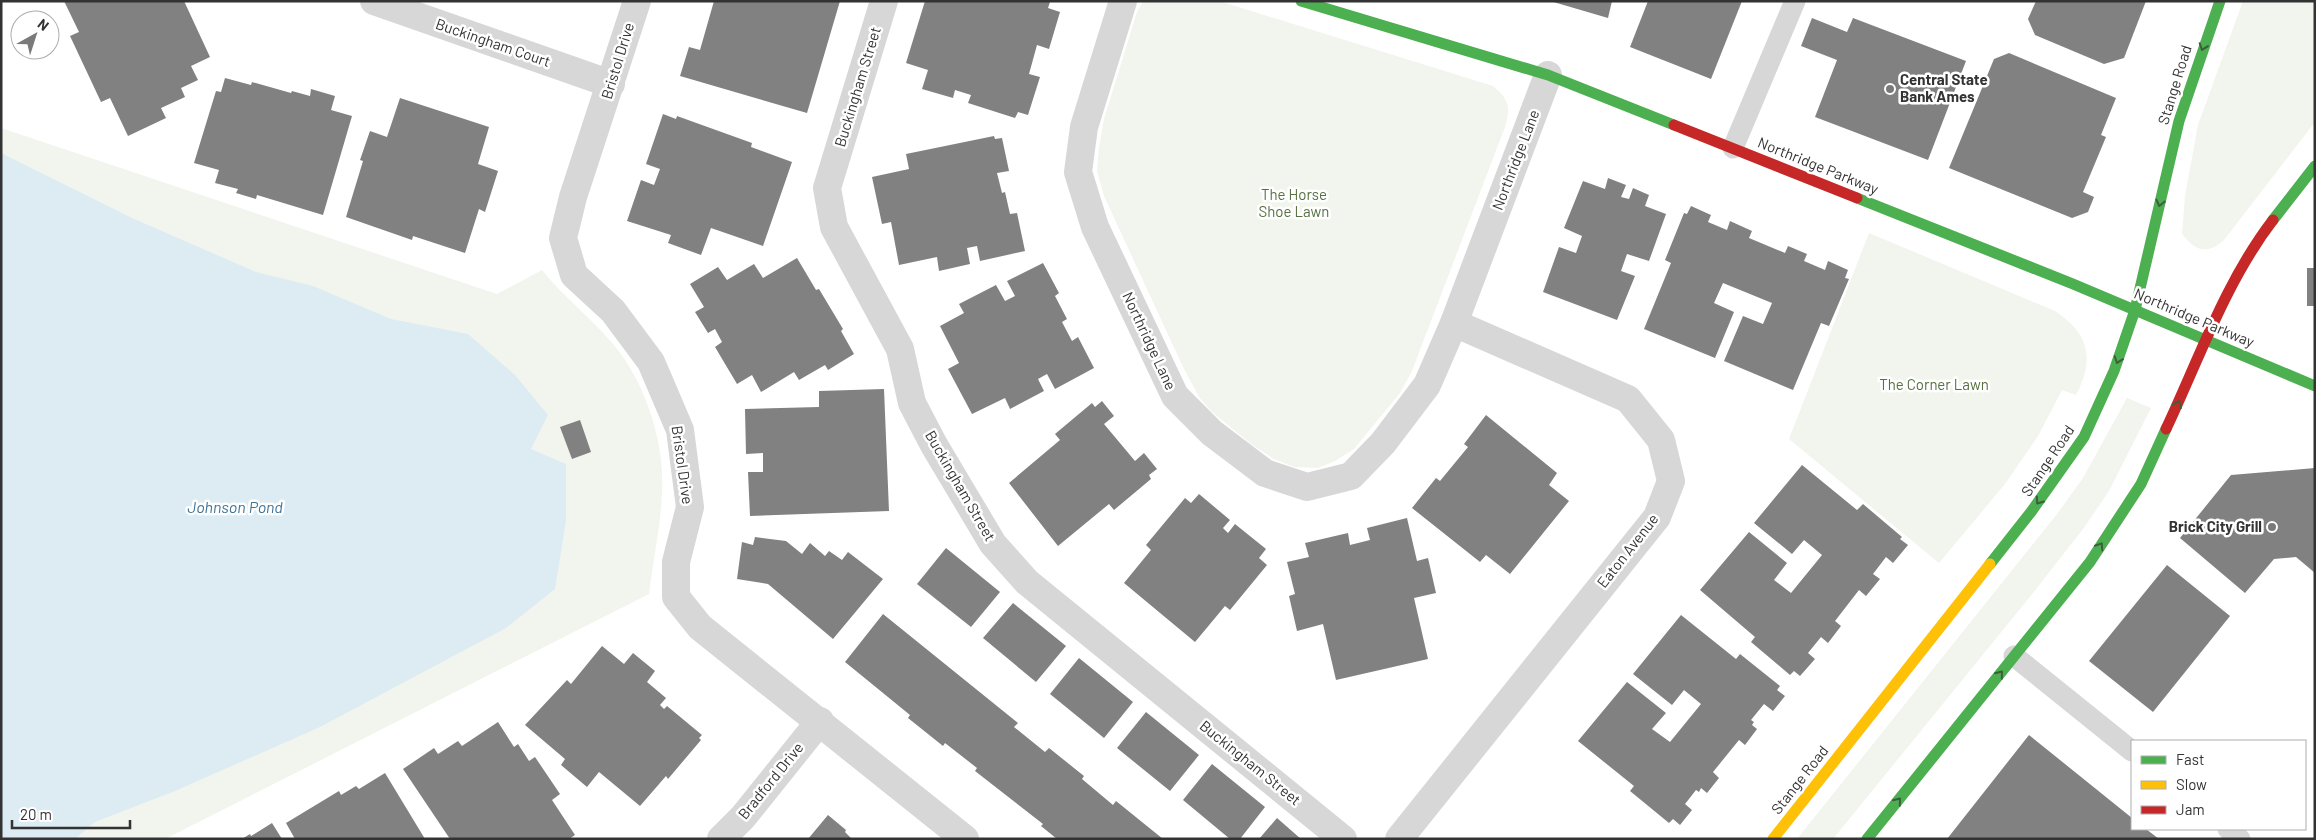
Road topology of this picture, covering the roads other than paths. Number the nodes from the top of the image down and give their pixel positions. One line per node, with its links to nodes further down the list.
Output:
1 (374, 1): 9 (street, Buckingham Court)
2 (637, 1): 9 (street, Bristol Drive)
3 (884, 1): 22 (street, Buckingham Street)
4 (1123, 1): 13 (street, Northridge Lane)
5 (1301, 1): 8 (main road, Northridge Parkway)
6 (1795, 1): 10 (lane)
7 (2220, 1): 12 (main road, Stange Road, one-way to 12)
8 (1548, 75): 10 (main road, Northridge Parkway); 13 (street, Northridge Lane)
9 (611, 84): 17 (street, Bristol Drive)
10 (1733, 148): 12 (main road, Northridge Parkway)
11 (2315, 166): 14 (main road)
12 (2135, 310): 14 (main road, Northridge Parkway); 24 (main road, Stange Road, one-way to 24)
13 (1454, 323): 23 (street, Eaton Avenue)
14 (2207, 340): 15 (main road, Northridge Parkway); 16 (main road, one-way to 14)
15 (2315, 386)
16 (2014, 656): 18 (lane); 25 (main road, one-way to 16)
17 (820, 721): 20 (street, Bradford Drive); 21 (street, Bristol Drive)
18 (2131, 750)
19 (2229, 830): 26 (lane)
20 (721, 839)
21 (965, 839)
22 (1343, 839)
23 (1399, 839)
24 (1773, 839)
25 (1867, 839)
26 (2240, 839)

